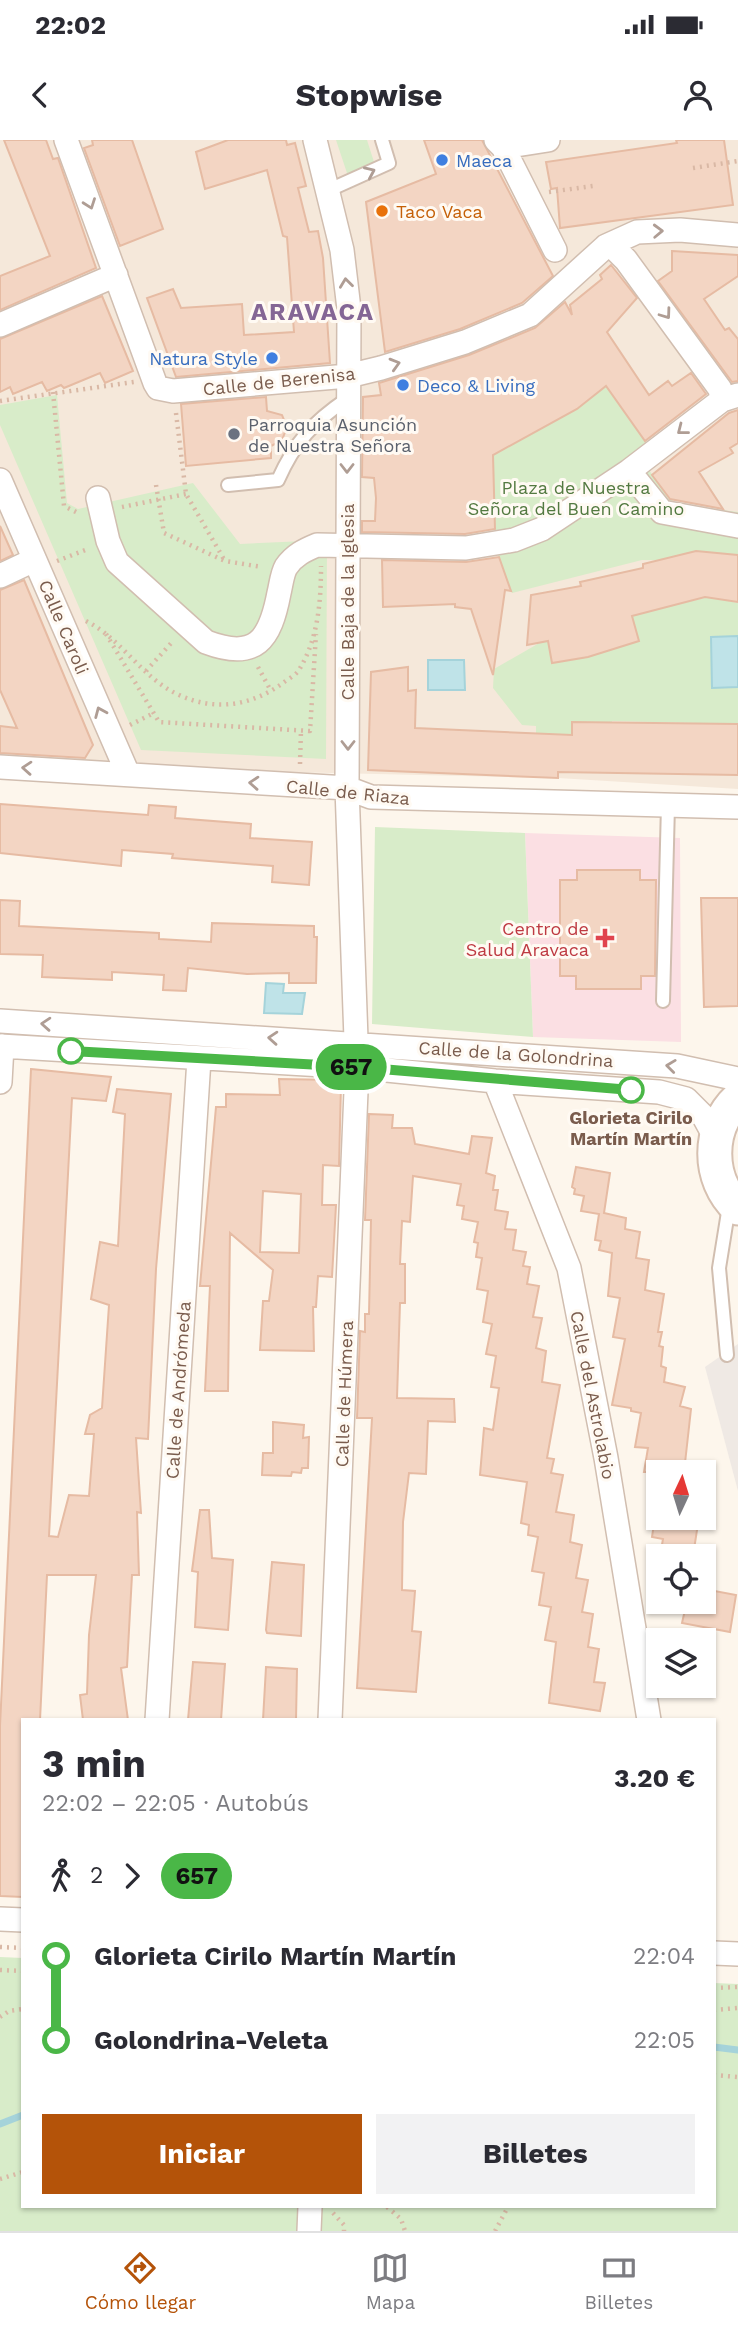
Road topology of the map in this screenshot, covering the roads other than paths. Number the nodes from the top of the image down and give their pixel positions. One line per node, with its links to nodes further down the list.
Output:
1 (66, 140): 10 (street, one-way to 10)
2 (315, 140): 6 (street, Calle Baja de la Iglesia)
3 (382, 140): 6 (lane, one-way to 3)
4 (548, 140): 5 (street)
5 (500, 144): 9 (street)
6 (329, 190): 12 (street, Calle Baja de la Iglesia, one-way to 6)
7 (738, 236): 8 (street, Calle de Berenisa, one-way to 7)
8 (606, 246): 12 (street, Calle de Berenisa, one-way to 8); 13 (street, one-way to 13)
9 (555, 250)
10 (116, 275): 11 (street); 12 (street, Calle de Berenisa)
11 (0, 325)
12 (348, 387): 16 (lane); 19 (street, Calle Baja de la Iglesia, one-way to 19)
13 (730, 397): 14 (street, one-way to 14)
14 (629, 471): 18 (street); 19 (street)
15 (0, 480): 20 (street, Calle Caroli)
16 (228, 485)
17 (100, 505): 19 (street)
18 (738, 526)
19 (346, 547): 24 (street, Calle Baja de la Iglesia, one-way to 24)
20 (37, 564): 21 (street); 23 (street, Calle Caroli, one-way to 20)
21 (0, 576)
22 (0, 767): 23 (street, Calle de Riaza, one-way to 22)
23 (128, 775): 24 (street, Calle de Riaza, one-way to 23)
24 (347, 788): 25 (street, Calle de Riaza); 29 (street, Calle Baja de la Iglesia)
25 (668, 805): 26 (street, Calle de Riaza); 27 (lane)
26 (738, 807)
27 (663, 1001)
28 (0, 1021): 29 (street, Calle de la Golondrina, one-way to 28)
29 (357, 1043): 32 (street, Calle Baja de la Iglesia); 33 (street, Calle de la Golondrina, one-way to 29)
30 (1, 1046): 31 (street, Calle de la Golondrina); 35 (street)
31 (200, 1059): 32 (street, Calle de la Golondrina); 40 (street, Calle de Andrómeda)
32 (357, 1067): 34 (street, Calle de la Golondrina); 41 (street, Calle de Húmera)
33 (738, 1079)
34 (495, 1081): 37 (street, Calle de la Golondrina); 42 (street, Calle del Astrolabio)
35 (0, 1082)
36 (738, 1099): 37 (main road)
37 (716, 1139): 38 (main road)
38 (734, 1205): 39 (lane)
39 (727, 1355)
40 (157, 1718)
41 (330, 1718)
42 (649, 1718)
43 (0, 1919): 44 (street)
44 (21, 1920)
45 (716, 1953): 46 (street)
46 (738, 1954)
47 (310, 2208): 48 (street)
48 (309, 2231)

